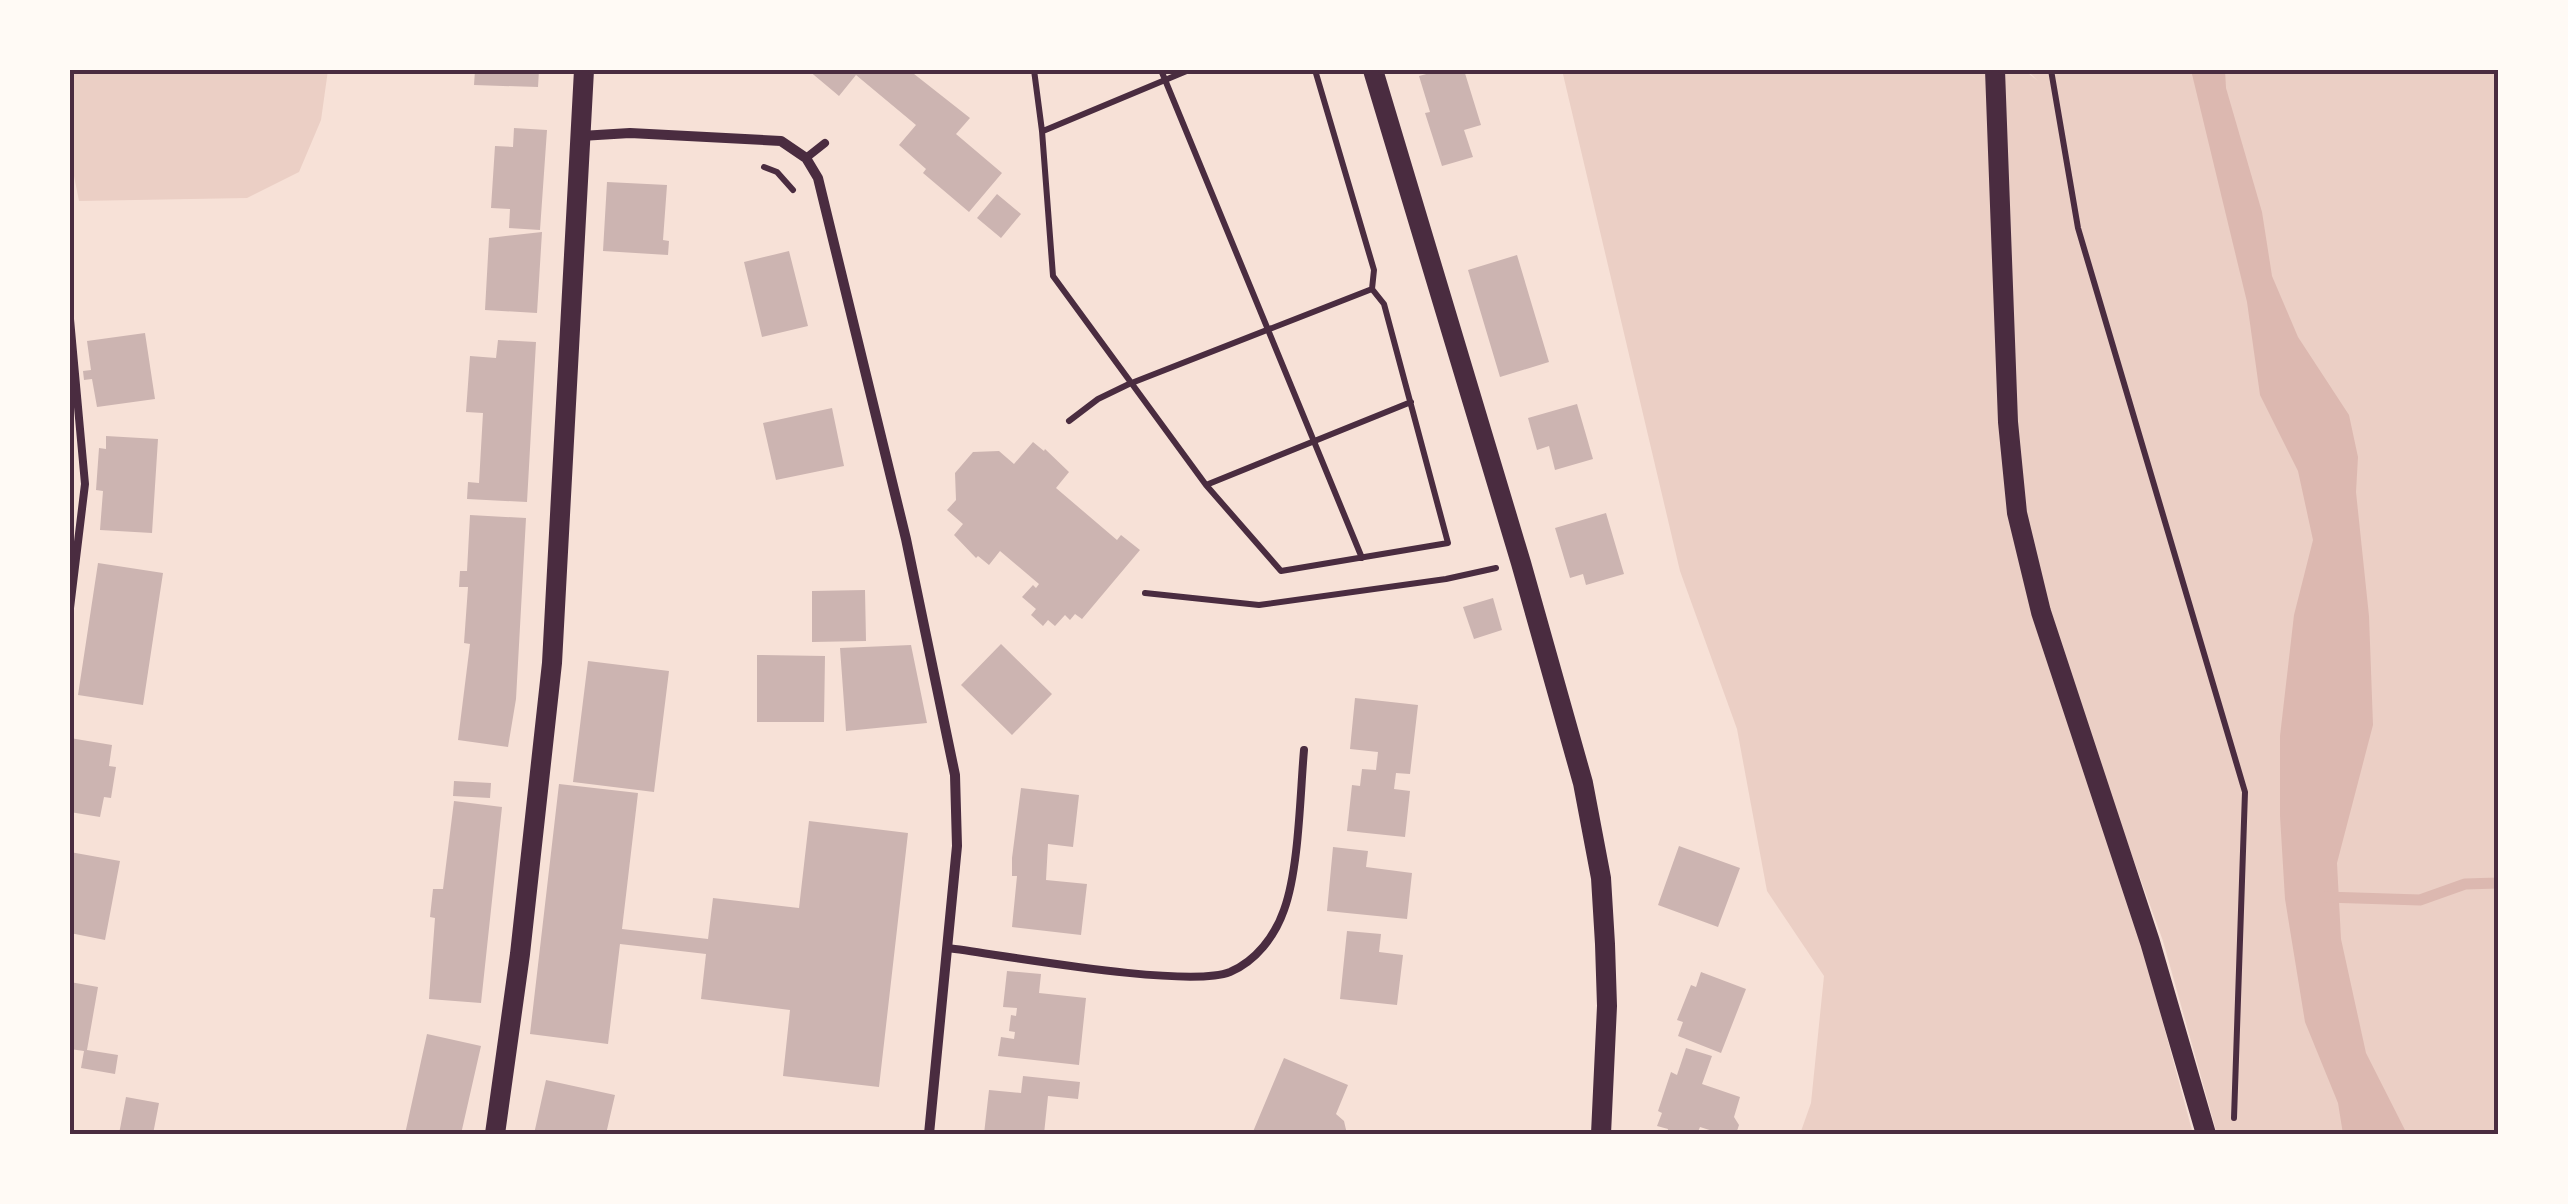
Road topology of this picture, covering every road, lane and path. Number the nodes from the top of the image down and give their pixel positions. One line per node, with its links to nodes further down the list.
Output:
1 (584, 70): 11 (main road)
2 (1034, 70): 10 (path)
3 (1161, 70): 9 (path)
4 (1189, 70): 9 (path)
5 (1315, 70): 16 (path)
6 (1373, 70): 25 (main road)
7 (1995, 70): 33 (main road)
8 (2051, 70): 34 (path)
9 (1165, 80): 10 (path); 18 (path)
10 (1042, 131): 19 (path)
11 (582, 136): 13 (street); 30 (main road)
12 (825, 143): 13 (lane)
13 (806, 158): 29 (street)
14 (759, 165): 15 (path)
15 (797, 198)
16 (1372, 288): 18 (path); 20 (path)
17 (70, 318): 27 (lane)
18 (1266, 329): 19 (path); 22 (path)
19 (1130, 384): 21 (path); 23 (path)
20 (1411, 402): 22 (path); 24 (path)
21 (1068, 421)
22 (1313, 440): 23 (path); 24 (path)
23 (1206, 485): 24 (path)
24 (1362, 558)
25 (1521, 563): 26 (path); 32 (main road)
26 (1145, 594)
27 (70, 608)
28 (1304, 750): 29 (lane)
29 (948, 948): 31 (street)
30 (495, 1134)
31 (929, 1134)
32 (1602, 1134)
33 (2206, 1134)
34 (2234, 1134)

